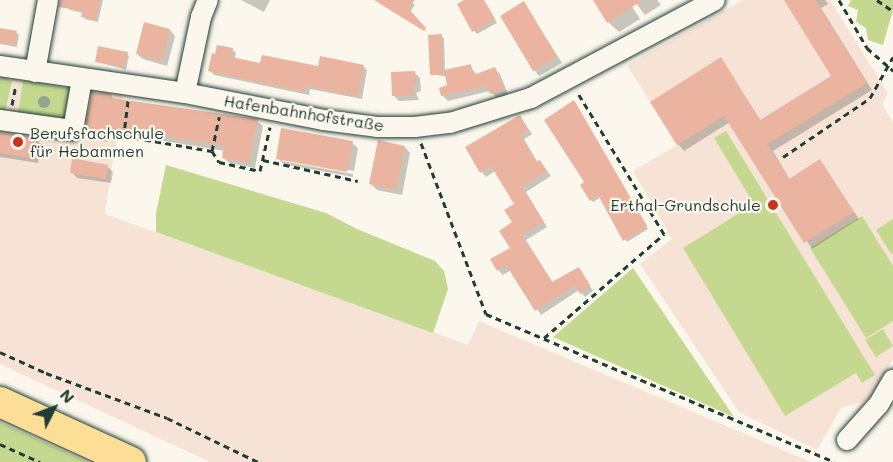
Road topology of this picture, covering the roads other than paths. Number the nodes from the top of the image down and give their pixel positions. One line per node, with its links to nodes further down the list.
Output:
1 (48, 0): 4 (street)
2 (208, 0): 6 (street)
3 (715, 0): 6 (street, Hafenbahnhofstraße)
4 (18, 69): 5 (street, Hafenbahnhofstraße)
5 (82, 79): 6 (street, Hafenbahnhofstraße); 7 (street)
6 (185, 93)
7 (4, 121)
8 (893, 380): 10 (street)
9 (0, 402): 11 (main road)
10 (847, 440)
11 (131, 462)

